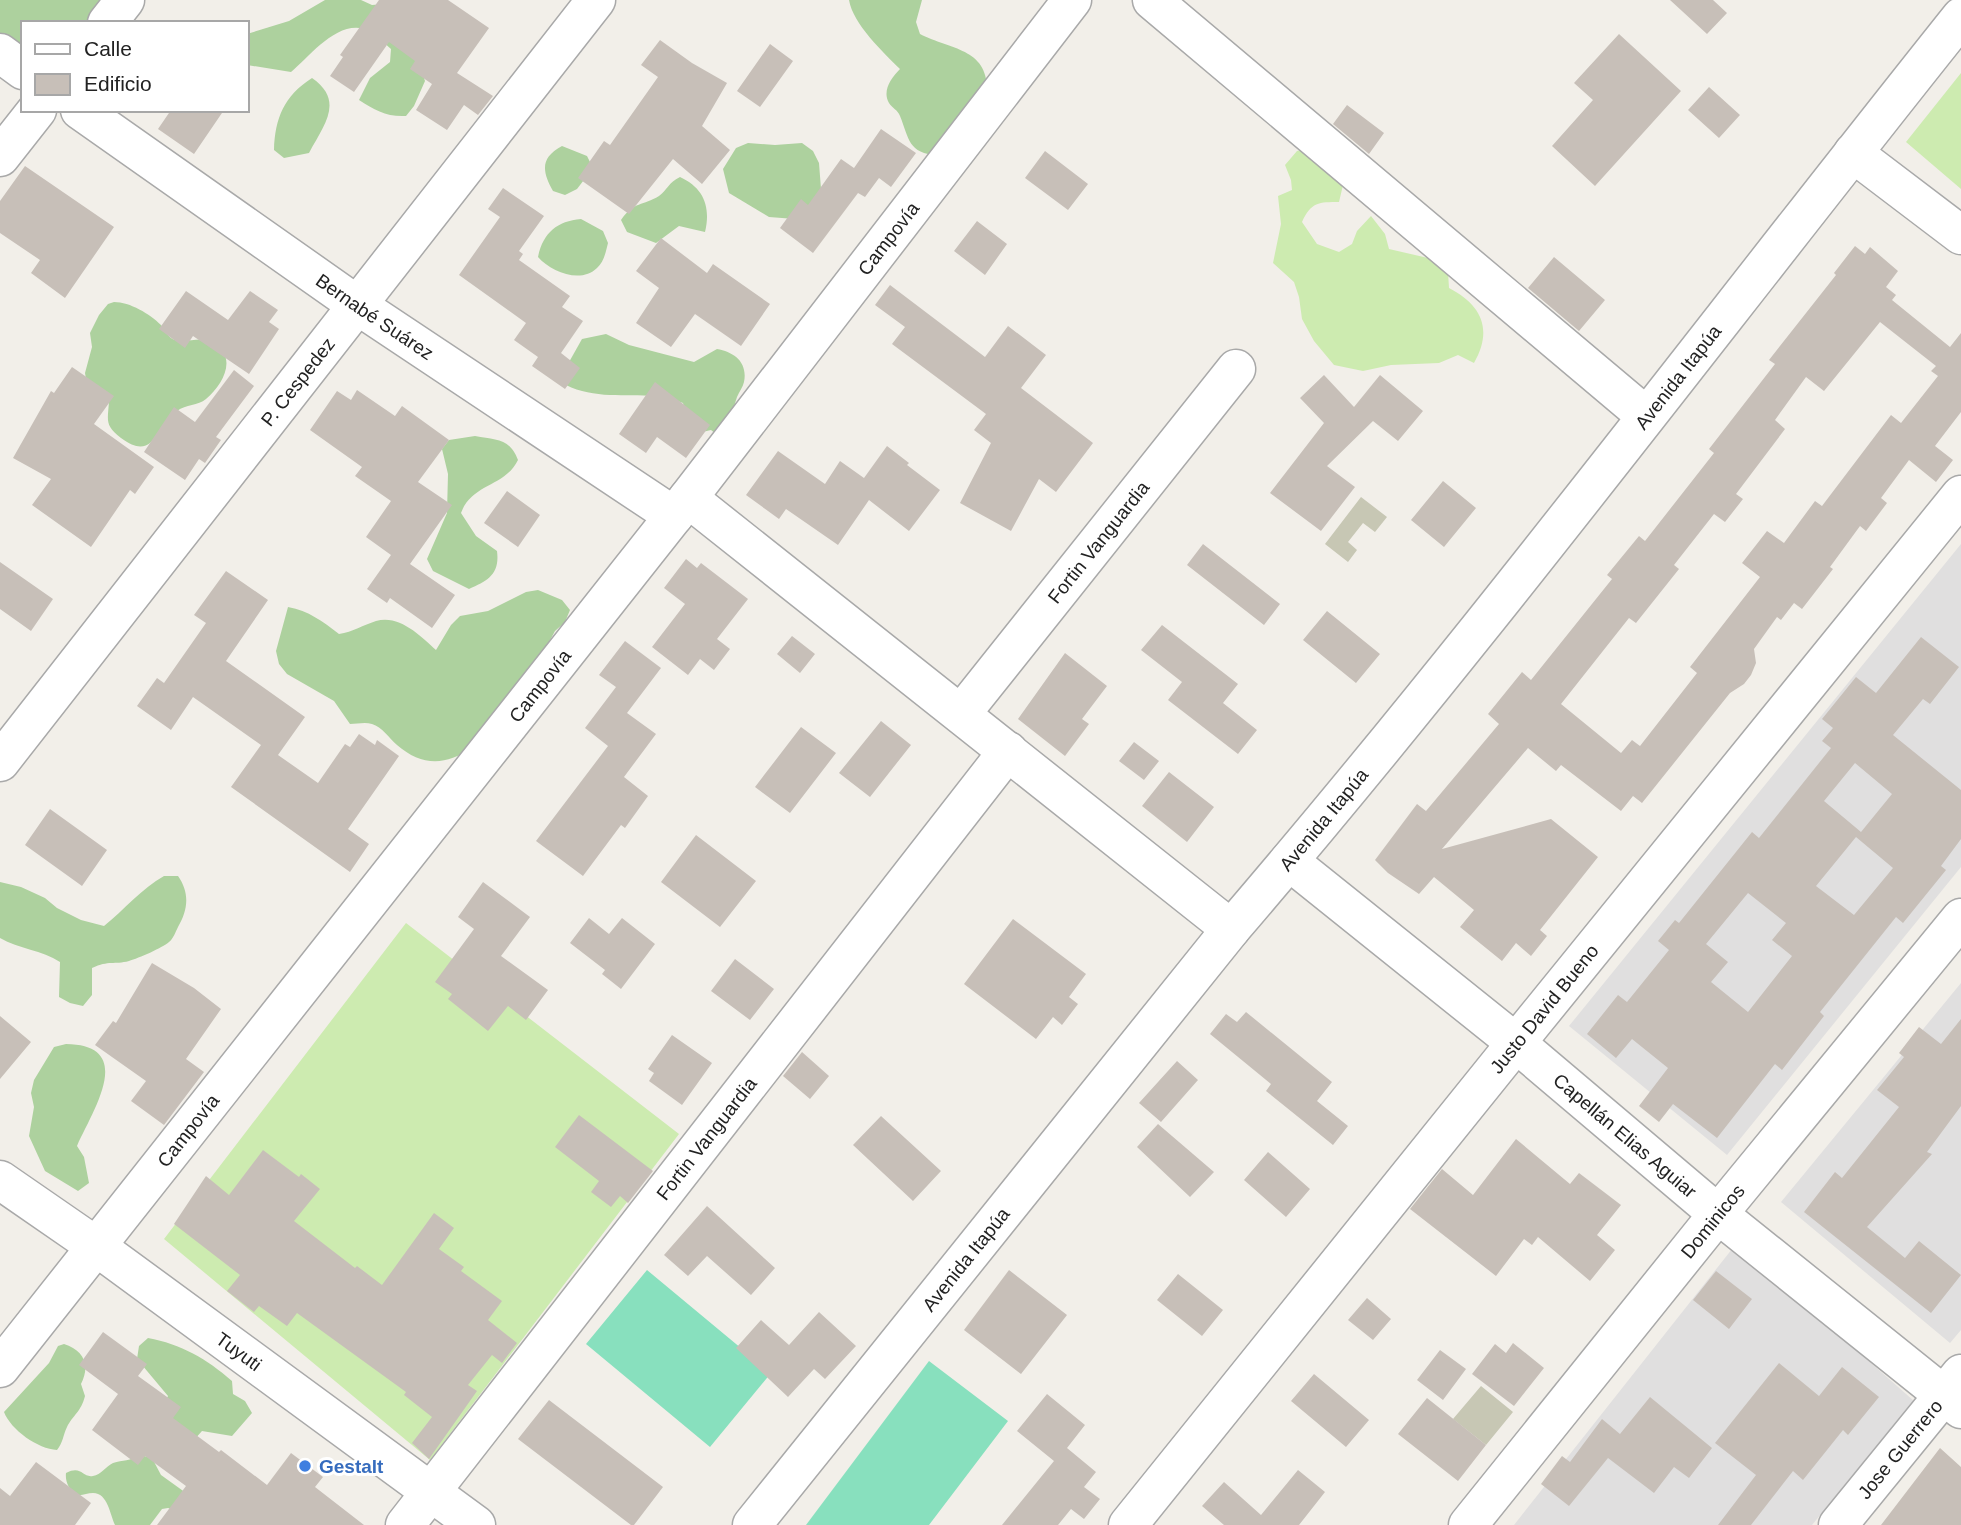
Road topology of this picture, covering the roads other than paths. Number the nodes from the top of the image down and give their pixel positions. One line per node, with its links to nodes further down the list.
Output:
1 (125, 0): 6 (street)
2 (596, 0): 14 (street, P. Cespedez)
3 (1072, 0): 18 (street, Campovía)
4 (1152, 0): 16 (street)
5 (1961, 17): 11 (street, Avenida Itapúa)
6 (109, 21)
7 (0, 53): 8 (street)
8 (21, 68)
9 (35, 112): 12 (street)
10 (83, 112): 14 (street, Bernabé Suárez)
11 (1853, 153): 13 (street); 16 (street, Avenida Itapúa)
12 (0, 157)
13 (1961, 235)
14 (358, 305): 18 (street, Bernabé Suárez); 21 (street, P. Cespedez)
15 (1236, 369): 19 (street, Fortin Vanguardia)
16 (1646, 416): 22 (street, Avenida Itapúa)
17 (1961, 495): 25 (street, Justo David Bueno)
18 (681, 507): 19 (street, Bernabé Suárez); 28 (street, Campovía)
19 (961, 714): 20 (street, Bernabé Suárez)
20 (1007, 751): 24 (street, Bernabé Suárez); 31 (street, Fortin Vanguardia)
21 (0, 762)
22 (1289, 861): 24 (street, Avenida Itapúa); 25 (street, Capellán Elias Aguiar)
23 (1961, 918): 27 (street, Dominicos)
24 (1231, 929): 34 (street, Avenida Itapúa)
25 (1516, 1043): 27 (street, Capellán Elias Aguiar); 35 (street, Justo David Bueno)
26 (0, 1180): 28 (street, Tuyuti)
27 (1718, 1214): 30 (street, Capellán Elias Aguiar); 36 (street, Dominicos)
28 (97, 1247): 29 (street, Campovía); 31 (street, Tuyuti)
29 (0, 1368)
30 (1955, 1393): 37 (street, Jose Guerrero)
31 (430, 1490): 32 (street, Fortin Vanguardia); 33 (street, Tuyuti)
32 (405, 1525)
33 (477, 1525)
34 (752, 1525)
35 (1128, 1525)
36 (1468, 1525)
37 (1838, 1525)

